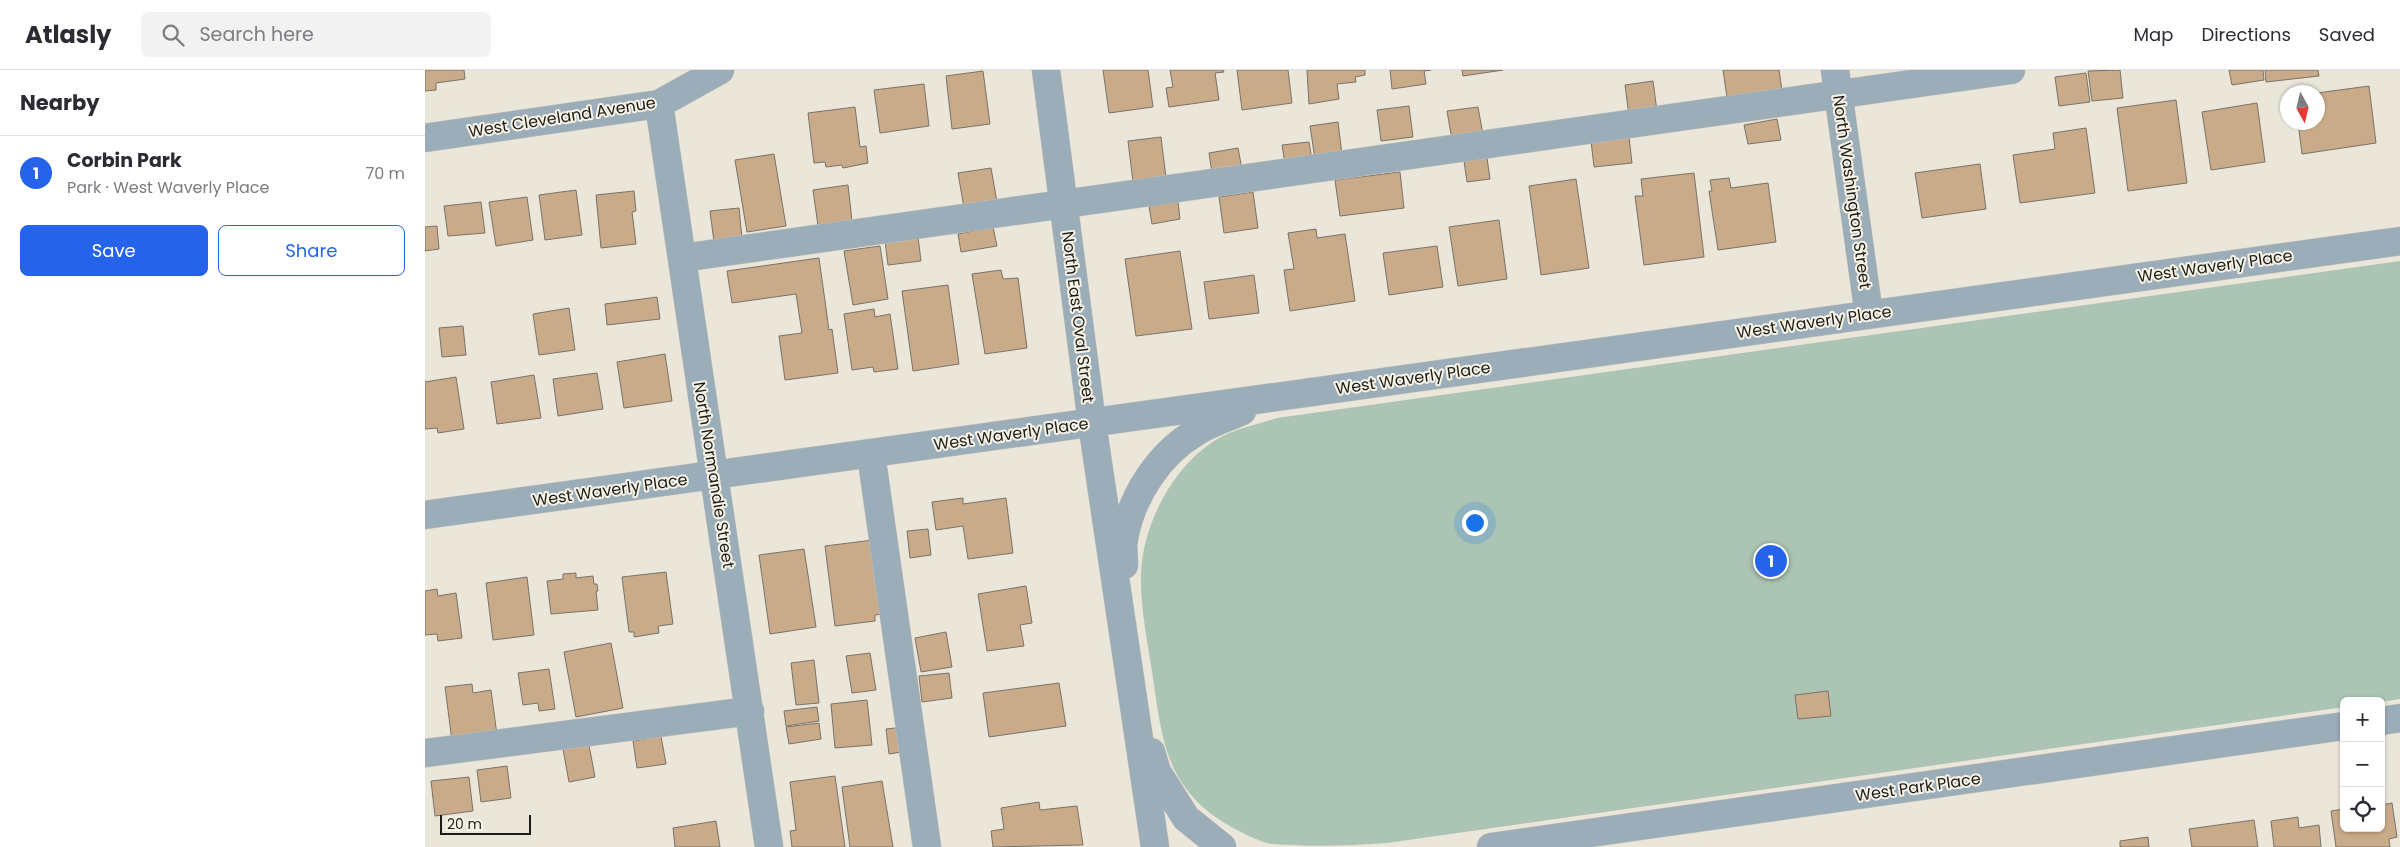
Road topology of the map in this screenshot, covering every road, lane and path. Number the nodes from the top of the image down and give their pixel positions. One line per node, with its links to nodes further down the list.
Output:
1 (720, 70): 5 (street, West Cleveland Avenue)
2 (1046, 70): 7 (street, North East Oval Street)
3 (2011, 70): 4 (street)
4 (1837, 82): 7 (street); 10 (street, North Washington Street)
5 (659, 104): 6 (street, West Cleveland Avenue); 9 (street, North Normandie Street)
6 (425, 138)
7 (1063, 204): 9 (street); 12 (street, North East Oval Street)
8 (2400, 240): 10 (street, West Waverly Place)
9 (682, 258): 14 (street, North Normandie Street)
10 (1869, 315): 11 (street, West Waverly Place)
11 (1273, 398): 12 (street, West Waverly Place); 16 (street, North East Oval Street)
12 (1092, 423): 13 (street, West Waverly Place); 16 (street, North East Oval Street)
13 (871, 454): 14 (street, West Waverly Place); 23 (street)
14 (714, 475): 15 (street, West Waverly Place); 17 (street, North Normandie Street)
15 (425, 515)
16 (1126, 653): 24 (street, North East Oval Street); 25 (street, North East Oval Street)
17 (750, 711): 21 (street); 22 (street, North Normandie Street)
18 (2400, 718): 19 (street)
19 (2385, 720)
20 (2340, 727): 26 (street, West Park Place)
21 (425, 753)
22 (769, 847)
23 (927, 847)
24 (1155, 847)
25 (1223, 847)
26 (1491, 847)

